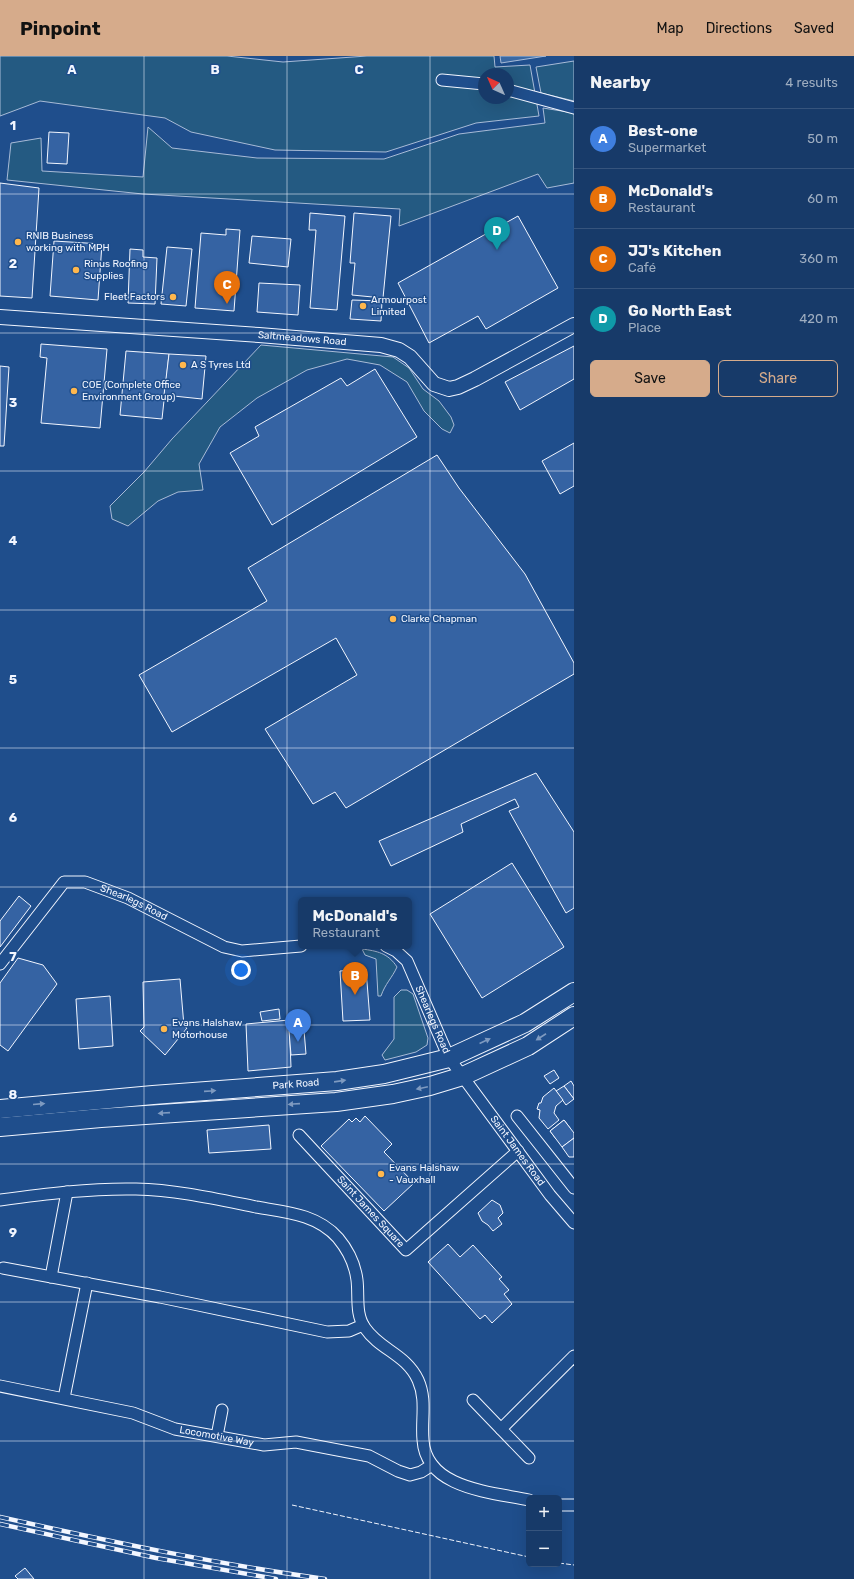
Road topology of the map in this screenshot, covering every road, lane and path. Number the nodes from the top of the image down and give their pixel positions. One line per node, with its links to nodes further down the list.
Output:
1 (442, 80): 2 (street)
2 (478, 83)
3 (514, 92): 4 (street)
4 (574, 108)
5 (0, 317): 6 (street, Saltmeadows Road)
6 (574, 325)
7 (298, 946): 9 (street, Shearlegs Road)
8 (392, 949): 13 (street, Shearlegs Road)
9 (0, 964)
10 (574, 992): 11 (highway, Park Road)
11 (558, 1002): 12 (highway); 13 (highway, Park Road, one-way to 11)
12 (571, 1018): 14 (highway, Park Road, one-way to 14)
13 (450, 1058): 14 (street, Shearlegs Road); 15 (highway, Park Road, one-way to 13)
14 (464, 1076): 17 (highway, Park Road, one-way to 17); 19 (street, Saint James Road)
15 (0, 1109)
16 (517, 1116): 20 (street)
17 (0, 1127)
18 (299, 1135): 19 (street, Saint James Square)
19 (518, 1151): 23 (street, Saint James Road)
20 (574, 1188)
21 (67, 1192): 22 (street); 25 (street); 27 (street)
22 (0, 1200)
23 (574, 1223)
24 (3, 1268): 25 (street)
25 (51, 1277): 26 (street)
26 (87, 1283): 27 (street); 30 (street)
27 (363, 1325): 36 (street)
28 (574, 1356): 33 (street)
29 (0, 1386): 30 (street, Locomotive Way)
30 (64, 1398): 34 (street, Locomotive Way)
31 (473, 1400): 33 (street)
32 (222, 1410): 34 (street)
33 (501, 1429): 35 (street)
34 (217, 1436): 36 (street, Locomotive Way)
35 (529, 1458)
36 (432, 1465): 37 (street)
37 (526, 1499)
38 (562, 1505): 39 (street)
39 (574, 1505)

